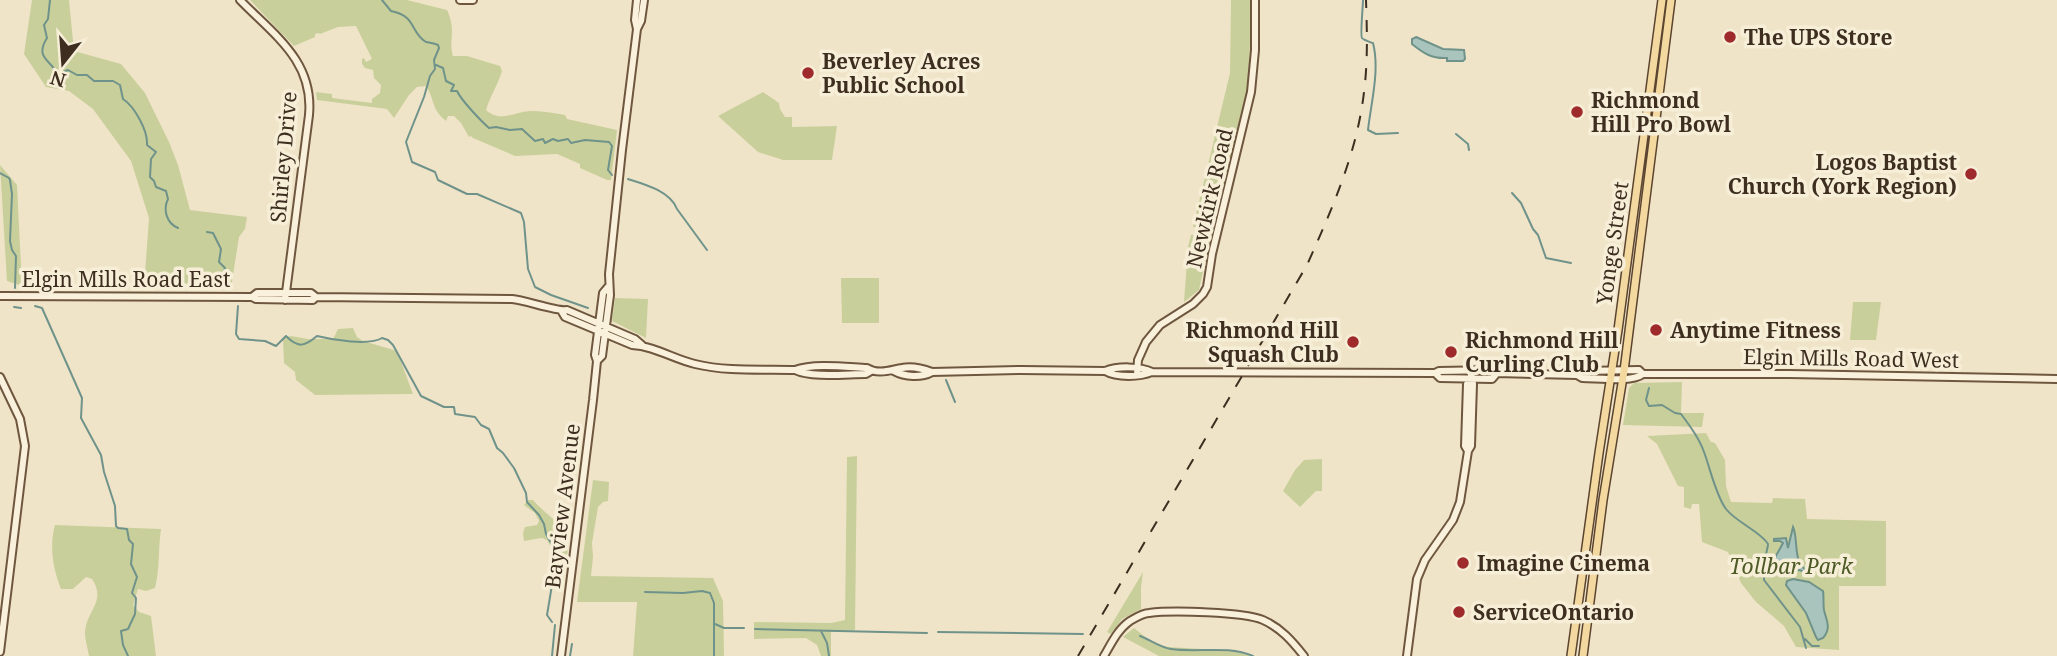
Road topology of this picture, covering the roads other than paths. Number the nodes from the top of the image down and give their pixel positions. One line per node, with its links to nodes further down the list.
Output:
1 (240, 0): 11 (main road, Shirley Drive)
2 (462, 0): 3 (main road)
3 (473, 0)
4 (637, 0): 9 (main road, Bayview Avenue)
5 (644, 0): 9 (main road, Bayview Avenue)
6 (1255, 0): 14 (main road, Newkirk Road)
7 (1662, 0): 17 (main road, Yonge Street)
8 (1671, 0): 18 (main road, Yonge Street)
9 (637, 29): 12 (main road, Bayview Avenue)
10 (0, 296): 11 (main road, Elgin Mills Road East)
11 (285, 296): 12 (main road, Elgin Mills Road East)
12 (602, 328): 14 (main road, Elgin Mills Road East); 23 (main road, Bayview Avenue)
13 (1470, 370): 15 (main road, Elgin Mills Road East); 16 (main road, Elgin Mills Road East); 20 (main road)
14 (1138, 372): 15 (main road, Elgin Mills Road East)
15 (1435, 373): 20 (main road, Elgin Mills Road East)
16 (1497, 373): 17 (main road, Elgin Mills Road East); 20 (main road, Elgin Mills Road East)
17 (1611, 374): 18 (main road, Elgin Mills Road West); 27 (main road, Yonge Street)
18 (1623, 375): 21 (main road, Elgin Mills Road West); 28 (main road, Yonge Street)
19 (0, 377): 22 (main road)
20 (1470, 379): 26 (main road)
21 (2057, 379)
22 (0, 652)
23 (561, 656)
24 (1104, 656): 25 (main road)
25 (1304, 656)
26 (1407, 656)
27 (1571, 656)
28 (1583, 656)

